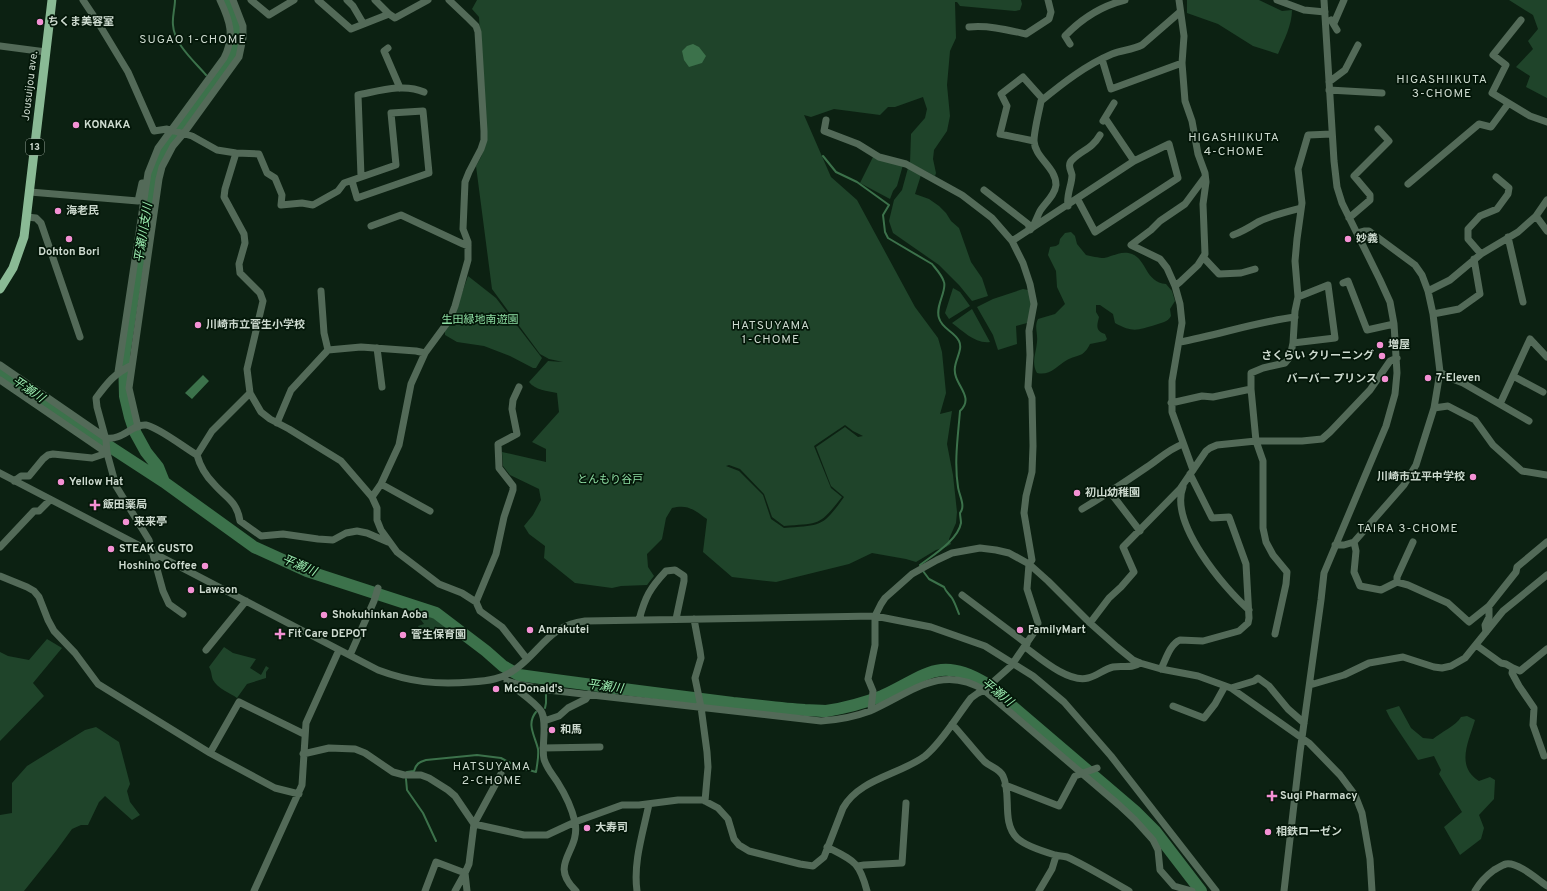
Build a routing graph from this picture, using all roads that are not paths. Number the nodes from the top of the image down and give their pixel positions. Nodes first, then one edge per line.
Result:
1 (52, 0) edge
2 (83, 0) edge
3 (220, 0) edge
4 (233, 0) edge
5 (251, 0) edge
6 (294, 0) edge
7 (318, 0) edge
8 (347, 0) edge
9 (375, 0) edge
10 (428, 0) edge
11 (449, 0) edge
12 (1048, 0) edge
13 (1125, 0) edge
14 (1179, 0) edge
15 (1277, 0) edge
16 (1324, 0) edge
17 (1344, 0) edge
18 (1180, 12) junction
19 (389, 14) junction
20 (1325, 15) junction
21 (1521, 20) dead end
22 (363, 23) junction
23 (969, 27) dead end
24 (1070, 44) dead end
25 (1358, 45) dead end
26 (0, 46) edge
27 (388, 48) dead end
28 (46, 52) junction
29 (1102, 59) junction
30 (1182, 63) junction
31 (1329, 82) junction
32 (400, 88) junction
33 (1330, 90) junction
34 (424, 92) dead end
35 (1382, 93) dead end
36 (1040, 96) dead end
37 (1114, 103) dead end
38 (1508, 104) junction
39 (826, 120) dead end
40 (1547, 122) edge
41 (1378, 129) dead end
42 (171, 130) junction
43 (184, 133) junction
44 (1332, 134) junction
45 (1100, 135) dead end
46 (1034, 141) junction
47 (236, 153) junction
48 (1134, 161) junction
49 (361, 176) junction
50 (1205, 177) junction
51 (1496, 177) dead end
52 (352, 181) junction
53 (146, 183) junction
54 (1408, 184) dead end
55 (984, 190) dead end
56 (30, 192) junction
57 (1078, 200) junction
58 (1547, 200) edge
59 (1068, 206) junction
60 (1302, 208) junction
61 (1536, 216) junction
62 (27, 217) junction
63 (1349, 218) junction
64 (372, 226) dead end
65 (1031, 230) junction
66 (1547, 231) edge
67 (1357, 233) junction
68 (1233, 235) dead end
69 (1508, 237) junction
70 (1012, 242) junction
71 (468, 246) junction
72 (1481, 254) junction
73 (1203, 257) junction
74 (1474, 260) junction
75 (1255, 269) dead end
76 (1343, 283) dead end
77 (1175, 286) junction
78 (0, 289) edge
79 (321, 291) dead end
80 (1428, 291) junction
81 (1298, 297) junction
82 (1523, 302) dead end
83 (1433, 314) junction
84 (1295, 317) junction
85 (1394, 324) junction
86 (80, 337) dead end
87 (1180, 342) junction
88 (1293, 343) junction
89 (377, 348) junction
90 (328, 350) junction
91 (425, 353) junction
92 (1547, 357) edge
93 (1397, 358) junction
94 (0, 365) edge
95 (132, 365) junction
96 (118, 372) junction
97 (1440, 372) junction
98 (1513, 376) junction
99 (0, 380) edge
100 (26, 382) junction
101 (382, 387) dead end
102 (519, 387) dead end
103 (1251, 389) junction
104 (18, 392) junction
105 (1543, 392) dead end
106 (250, 393) junction
107 (1172, 403) junction
108 (1500, 404) junction
109 (1434, 408) junction
110 (1529, 421) dead end
111 (277, 423) junction
112 (138, 426) junction
113 (106, 439) junction
114 (1256, 441) junction
115 (1183, 444) junction
116 (108, 452) junction
117 (197, 455) junction
118 (1192, 472) junction
119 (0, 473) edge
120 (1547, 475) edge
121 (14, 481) junction
122 (1185, 483) junction
123 (381, 484) junction
124 (1110, 492) junction
125 (372, 497) junction
126 (50, 500) junction
127 (1082, 509) dead end
128 (430, 511) dead end
129 (1140, 530) junction
130 (388, 542) junction
131 (1354, 542) junction
132 (1413, 542) dead end
133 (1547, 542) edge
134 (1335, 545) junction
135 (0, 547) edge
136 (152, 552) junction
137 (1029, 564) junction
138 (1547, 575) edge
139 (0, 576) edge
140 (1397, 582) junction
141 (378, 589) dead end
142 (962, 595) dead end
143 (246, 601) junction
144 (476, 602) junction
145 (1489, 606) junction
146 (1249, 610) junction
147 (183, 614) dead end
148 (876, 616) junction
149 (676, 619) junction
150 (694, 619) junction
151 (639, 620) junction
152 (1090, 623) junction
153 (1486, 632) junction
154 (1275, 634) dead end
155 (1476, 645) junction
156 (1026, 646) junction
157 (1547, 649) edge
158 (206, 650) dead end
159 (339, 650) junction
160 (350, 655) junction
161 (527, 659) junction
162 (1014, 663) junction
163 (1140, 663) junction
164 (1513, 668) junction
165 (1161, 669) junction
166 (505, 678) junction
167 (1310, 685) junction
168 (1228, 687) junction
169 (984, 690) junction
170 (589, 694) junction
171 (701, 705) junction
172 (1173, 706) dead end
173 (871, 710) junction
174 (544, 721) junction
175 (1304, 723) junction
176 (952, 724) junction
177 (304, 734) junction
178 (1302, 738) junction
179 (600, 747) dead end
180 (543, 748) junction
181 (210, 752) junction
182 (303, 754) junction
183 (1544, 756) dead end
184 (1096, 768) dead end
185 (1082, 773) junction
186 (502, 774) dead end
187 (1005, 785) junction
188 (298, 794) junction
189 (706, 801) junction
190 (906, 803) dead end
191 (649, 804) junction
192 (575, 822) junction
193 (474, 824) junction
194 (827, 847) junction
195 (1056, 856) junction
196 (858, 866) junction
197 (465, 873) junction
198 (1547, 886) edge
199 (254, 891) edge
200 (426, 891) edge
201 (455, 891) edge
202 (467, 891) edge
203 (576, 891) edge
204 (637, 891) edge
205 (867, 891) edge
206 (1039, 891) edge
207 (1129, 891) edge
208 (1192, 891) edge
209 (1216, 891) edge
210 (1284, 891) edge
211 (1372, 891) edge
212 (1475, 891) edge

1 - 28 main road, Jousuijou ave. / 13
2 - 42 street
3 - 42 street
4 - 43 street
5 - 6 street
7 - 22 street
8 - 22 street
9 - 19 street
10 - 19 street
11 - 71 street
12 - 23 street
13 - 24 street
14 - 18 street
15 - 20 street
16 - 20 street
17 - 20 street
18 - 29 street
18 - 30 street
19 - 22 street
20 - 31 street
21 - 38 street
25 - 31 street
26 - 28 street
27 - 32 street
28 - 56 main road, Jousuijou ave. / 13
29 - 30 street
29 - 46 street
30 - 50 street
31 - 33 street
32 - 34 street
32 - 49 street
33 - 35 street
33 - 44 street
36 - 46 street
37 - 48 street
38 - 40 street
38 - 54 street
39 - 70 street
41 - 63 street
42 - 43 street
42 - 53 street
43 - 47 street
43 - 95 street
44 - 60 street
44 - 63 street
45 - 59 street
46 - 65 street
47 - 52 street
47 - 106 street
48 - 57 street
48 - 57 street
49 - 52 street
49 - 52 street
50 - 73 street
50 - 77 street
51 - 72 street
53 - 56 street
53 - 96 street
55 - 65 street
56 - 62 main road, Jousuijou ave. / 13
57 - 59 street
58 - 61 street
59 - 65 street
60 - 68 street
60 - 81 street
61 - 66 street
61 - 69 street
62 - 78 main road, Jousuijou ave. / 13
62 - 86 street
63 - 67 street
64 - 71 street
65 - 70 street
67 - 80 street
67 - 85 street
69 - 72 street
69 - 82 street
70 - 137 street
71 - 91 street
72 - 74 street
73 - 75 street
73 - 77 street
74 - 80 street
74 - 83 street
76 - 85 street
77 - 87 street
79 - 90 street
80 - 83 street
81 - 84 street
81 - 88 street
83 - 97 street
84 - 87 street
84 - 88 street
85 - 93 street
87 - 107 street
88 - 103 street
89 - 90 street
89 - 91 street
89 - 101 street
90 - 111 street
91 - 123 street
92 - 98 street
93 - 114 street
93 - 134 street
94 - 100 street
95 - 96 street
95 - 112 street
96 - 113 street
97 - 108 street
97 - 109 street
98 - 105 street
98 - 108 street
99 - 104 street
100 - 104 street
100 - 113 street
102 - 144 street
103 - 107 street
103 - 114 street
104 - 116 street
106 - 111 street
106 - 117 street
107 - 115 street
108 - 110 street
109 - 120 street
109 - 131 street
111 - 125 street
112 - 113 street
112 - 117 street
113 - 116 street
114 - 118 street
114 - 154 street
115 - 118 street
115 - 124 street
116 - 121 street
116 - 136 street
117 - 130 street
118 - 122 street
118 - 146 street
119 - 121 street
121 - 126 street
122 - 129 street
122 - 146 street
123 - 125 street
123 - 128 street
124 - 127 street
124 - 129 street
125 - 130 street
126 - 135 street
126 - 136 street
129 - 152 street
130 - 144 street
131 - 134 street
131 - 140 street
132 - 140 street
133 - 145 street
134 - 167 street
136 - 143 street
136 - 147 street
137 - 148 street
137 - 152 street
137 - 156 street
138 - 153 street
139 - 181 street
140 - 145 street
141 - 160 street
142 - 156 street
143 - 158 street
143 - 159 street
144 - 161 street
145 - 153 street
146 - 165 street
148 - 150 street
148 - 162 street
148 - 173 street
149 - 150 street
149 - 151 street
149 - 151 street
150 - 171 street
151 - 161 street
152 - 163 street
153 - 155 street
155 - 164 street
155 - 167 street
156 - 162 street
156 - 163 street
157 - 164 street
159 - 160 street
159 - 177 street
160 - 166 street
161 - 166 street
162 - 169 street
162 - 209 street
163 - 165 street
164 - 183 street
165 - 168 street
166 - 170 street
166 - 174 street
167 - 175 street
168 - 172 street
168 - 175 street
168 - 178 street
169 - 173 street
169 - 176 street
169 - 185 street
170 - 171 street
170 - 174 street
171 - 173 street
171 - 189 street
174 - 180 street
175 - 178 street
176 - 187 street
176 - 194 street
177 - 181 street
177 - 182 street
178 - 210 street
178 - 211 street
179 - 180 street
180 - 192 street
181 - 188 street
182 - 188 street
182 - 193 street
184 - 185 street
185 - 187 street
185 - 208 street
186 - 193 street
187 - 195 street
188 - 199 street
189 - 191 street
189 - 194 street
190 - 196 street
191 - 192 street
191 - 204 street
192 - 193 street
192 - 203 street
193 - 197 street
194 - 196 street
195 - 206 street
195 - 207 street
196 - 205 street
197 - 200 street
197 - 201 street
197 - 202 street
198 - 212 street

